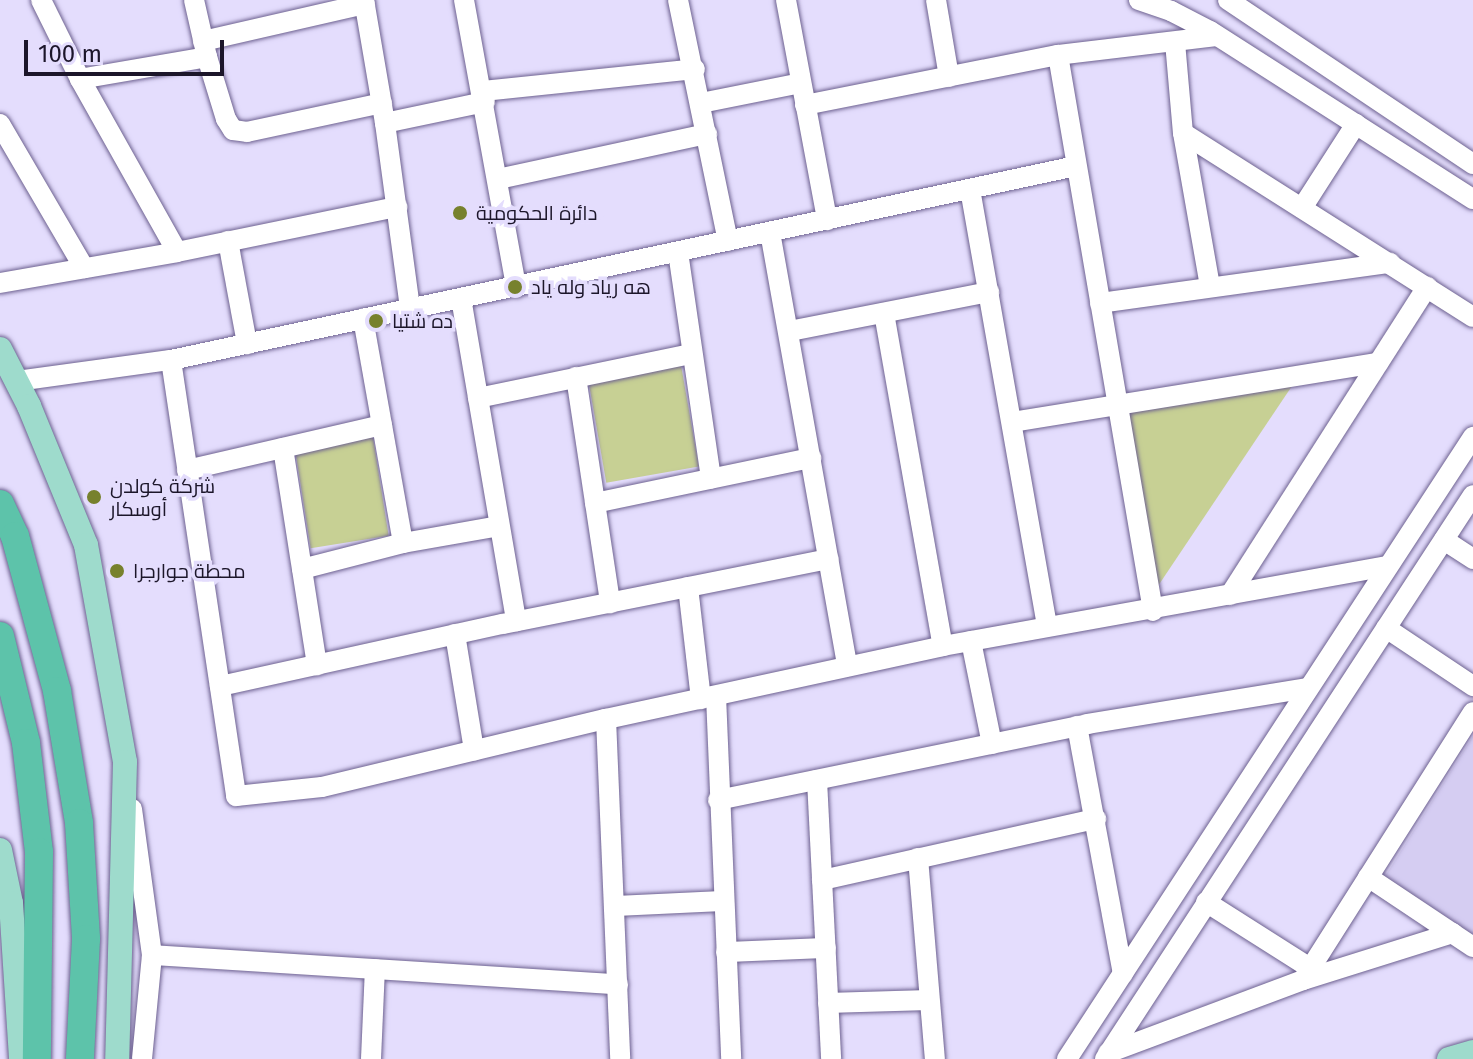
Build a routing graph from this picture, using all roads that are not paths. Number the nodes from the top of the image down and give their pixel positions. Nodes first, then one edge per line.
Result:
1 (41, 0) edge
2 (194, 0) edge
3 (464, 0) edge
4 (678, 0) edge
5 (786, 0) edge
6 (936, 0) edge
7 (1139, 0) edge
8 (1228, 0) edge
9 (364, 2) edge
10 (1217, 36) junction
11 (1175, 42) junction
12 (205, 49) junction
13 (1058, 55) junction
14 (695, 69) junction
15 (949, 77) junction
16 (80, 79) junction
17 (801, 83) junction
18 (484, 97) junction
19 (701, 103) junction
20 (805, 105) junction
21 (384, 113) junction
22 (0, 124) edge
23 (1356, 124) junction
24 (1183, 133) junction
25 (707, 134) junction
26 (1473, 164) edge
27 (1076, 166) junction
28 (498, 179) junction
29 (970, 189) junction
30 (1473, 199) edge
31 (397, 207) junction
32 (1302, 208) junction
33 (827, 220) junction
34 (770, 232) junction
35 (228, 241) junction
36 (728, 241) junction
37 (177, 252) junction
38 (678, 252) junction
39 (1390, 263) junction
40 (84, 268) junction
41 (0, 283) edge
42 (1210, 286) junction
43 (516, 287) junction
44 (1427, 287) junction
45 (989, 292) junction
46 (461, 298) junction
47 (1100, 303) junction
48 (410, 309) junction
49 (884, 313) junction
50 (1473, 317) edge
51 (363, 319) junction
52 (790, 331) junction
53 (247, 344) junction
54 (0, 349) edge
55 (690, 354) junction
56 (171, 360) junction
57 (1378, 363) junction
58 (576, 377) junction
59 (17, 381) junction
60 (478, 398) junction
61 (1119, 406) junction
62 (1012, 422) junction
63 (382, 425) junction
64 (1473, 437) edge
65 (283, 448) junction
66 (811, 458) junction
67 (187, 470) junction
68 (711, 479) junction
69 (1473, 495) edge
70 (595, 503) junction
71 (0, 504) edge
72 (499, 526) junction
73 (1444, 540) junction
74 (403, 543) junction
75 (829, 559) junction
76 (1473, 559) edge
77 (1388, 566) junction
78 (302, 569) junction
79 (688, 587) junction
80 (1230, 595) junction
81 (610, 603) junction
82 (1153, 611) junction
83 (516, 621) junction
84 (1047, 626) junction
85 (1386, 628) junction
86 (455, 634) junction
87 (0, 636) edge
88 (971, 641) junction
89 (943, 646) junction
90 (317, 665) junction
91 (847, 666) junction
92 (220, 686) junction
93 (1473, 686) edge
94 (1306, 688) junction
95 (708, 697) junction
96 (1473, 712) edge
97 (606, 719) junction
98 (1077, 726) junction
99 (992, 744) junction
100 (474, 750) junction
101 (125, 762) junction
102 (817, 780) junction
103 (718, 800) junction
104 (1096, 819) junction
105 (0, 850) edge
106 (918, 858) junction
107 (1368, 877) junction
108 (822, 880) junction
109 (723, 901) junction
110 (1206, 902) junction
111 (615, 906) junction
112 (6, 928) edge
113 (1453, 933) junction
114 (1473, 947) edge
115 (826, 948) junction
116 (726, 952) junction
117 (152, 955) junction
118 (375, 969) junction
119 (1123, 974) junction
120 (1306, 974) junction
121 (618, 984) junction
122 (928, 1000) junction
123 (828, 1003) junction
124 (117, 1048) edge
125 (143, 1049) edge
126 (1473, 1052) edge
127 (1106, 1056) edge
128 (26, 1057) edge
129 (80, 1059) edge
130 (371, 1059) edge
131 (620, 1059) edge
132 (731, 1059) edge
133 (831, 1059) edge
134 (935, 1059) edge
135 (1067, 1059) edge
136 (1449, 1059) edge

1 - 16 street
2 - 12 street
3 - 18 street
4 - 14 street
5 - 17 street
6 - 15 street
7 - 10 street
8 - 26 street
9 - 12 street
9 - 21 street
10 - 11 street
10 - 23 street
11 - 13 street
11 - 24 street
12 - 16 street
12 - 21 street
13 - 15 street
13 - 27 street
14 - 18 street
14 - 19 street
15 - 20 street
16 - 37 street
17 - 19 street
17 - 20 street
18 - 21 street
18 - 28 street
19 - 25 street
20 - 33 street
21 - 31 street
22 - 40 street
23 - 30 street
23 - 32 street
24 - 32 street
24 - 42 street
25 - 28 street
25 - 36 street
27 - 29 street
27 - 47 street
28 - 43 street
29 - 33 street
29 - 45 street
31 - 35 street
31 - 48 street
32 - 39 street
33 - 34 street
34 - 36 street
34 - 52 street
35 - 37 street
35 - 53 street
36 - 38 street
37 - 40 street
38 - 43 street
38 - 55 street
39 - 42 street
39 - 44 street
40 - 41 street
42 - 47 street
43 - 46 street
44 - 50 street
44 - 57 street
45 - 49 street
45 - 62 street
46 - 48 street
46 - 60 street
47 - 61 street
48 - 51 street
49 - 52 street
49 - 89 street
51 - 53 street
51 - 63 street
52 - 66 street
53 - 56 street
54 - 59 main road
55 - 58 street
55 - 68 street
56 - 59 street
56 - 67 street
57 - 61 street
57 - 80 street
58 - 60 street
58 - 70 street
59 - 101 main road
60 - 72 street
61 - 62 street
61 - 82 street
62 - 84 street
63 - 65 street
63 - 74 street
64 - 77 street
65 - 67 street
65 - 78 street
66 - 68 street
66 - 75 street
67 - 92 street
68 - 70 street
69 - 73 street
70 - 81 street
71 - 129 highway
72 - 74 street
72 - 83 street
73 - 76 street
73 - 85 street
74 - 78 street
75 - 79 street
75 - 91 street
77 - 80 street
77 - 94 street
78 - 90 street
79 - 81 street
79 - 95 street
80 - 82 street
81 - 83 street
82 - 84 street
83 - 86 street
84 - 88 street
85 - 93 street
85 - 110 street
86 - 90 street
86 - 100 street
87 - 128 highway
88 - 89 street
88 - 99 street
89 - 91 street
90 - 92 street
91 - 95 street
92 - 100 street
94 - 98 street
94 - 119 street
95 - 97 street
95 - 103 street
96 - 107 street
97 - 100 street
97 - 111 street
98 - 99 street
98 - 104 street
99 - 102 street
101 - 117 street
101 - 124 main road
102 - 103 street
102 - 108 street
103 - 109 street
104 - 106 street
104 - 119 street
105 - 112 main road
106 - 108 street
106 - 122 street
107 - 113 street
107 - 120 street
108 - 115 street
109 - 111 street
109 - 116 street
110 - 120 street
110 - 127 street
111 - 121 street
112 - 128 main road
113 - 114 street
113 - 120 street
115 - 116 street
115 - 123 street
116 - 132 street
117 - 118 street
117 - 125 street
118 - 121 street
118 - 130 street
119 - 135 street
120 - 127 street
121 - 131 street
122 - 123 street
122 - 134 street
123 - 133 street
124 - 125 street
126 - 136 main road

